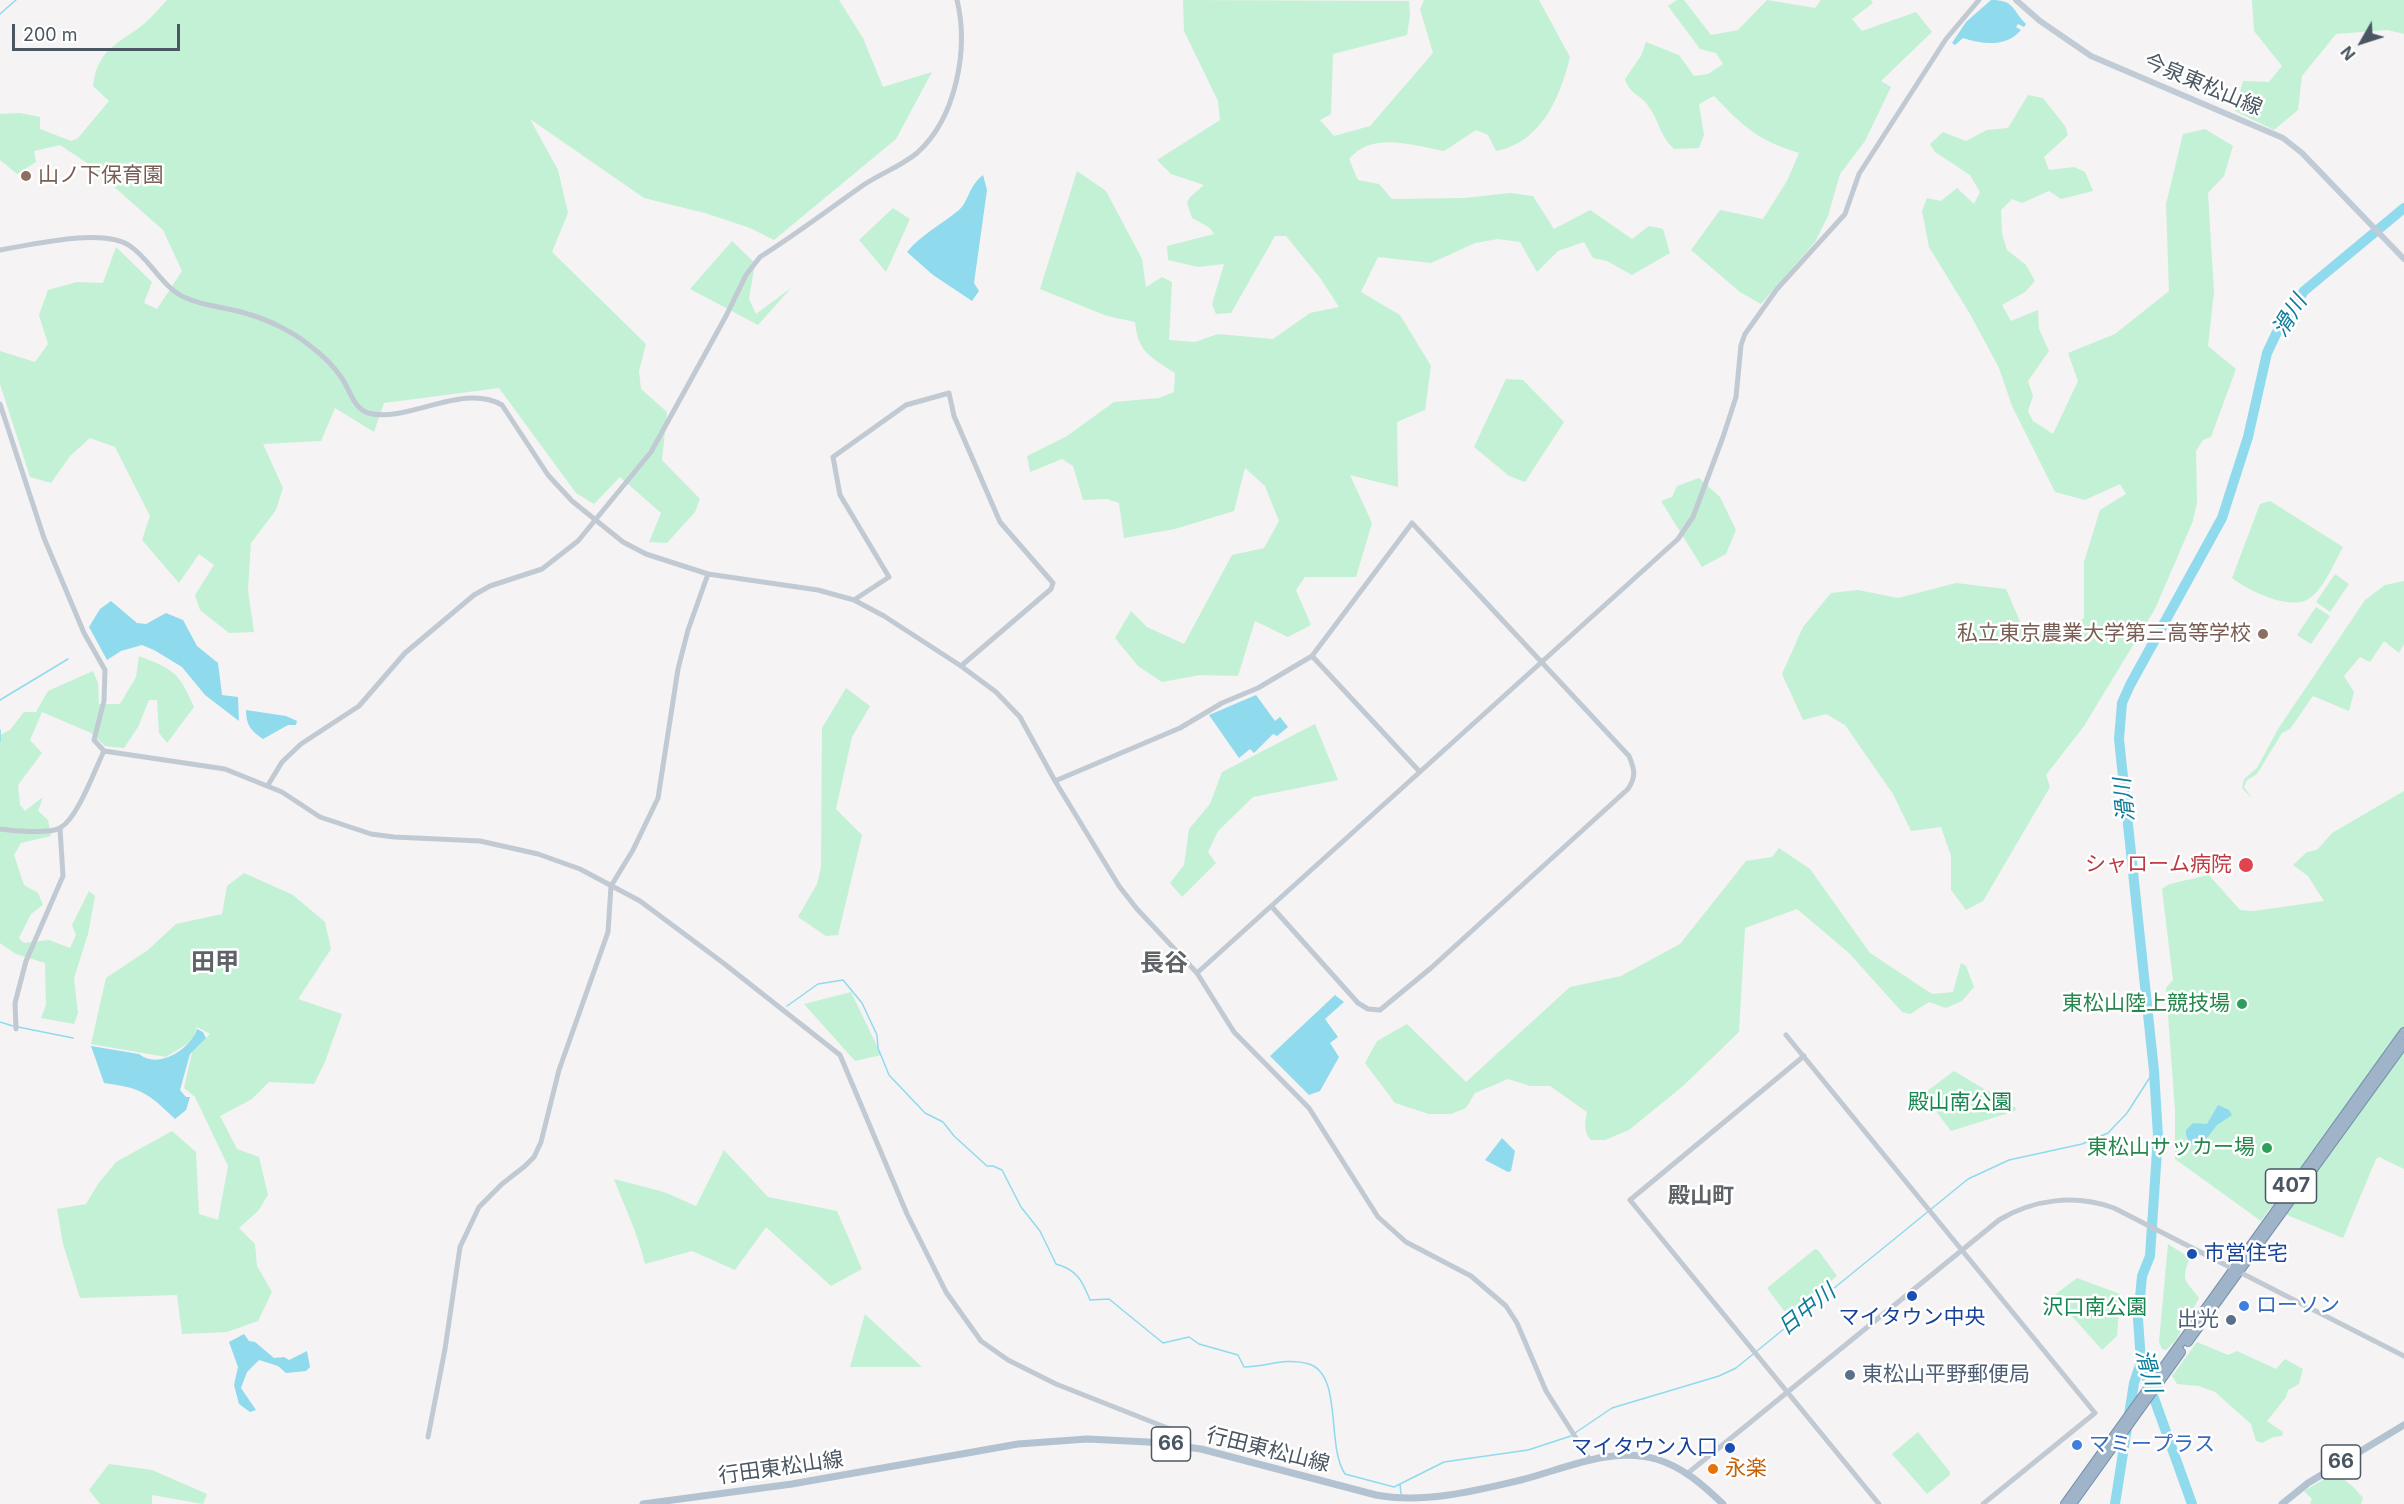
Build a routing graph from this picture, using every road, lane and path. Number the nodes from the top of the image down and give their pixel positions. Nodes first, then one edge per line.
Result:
1 (957, 0) edge
2 (1979, 0) edge
3 (2016, 0) edge
4 (0, 250) edge
5 (2404, 259) edge
6 (0, 404) edge
7 (595, 522) junction
8 (708, 574) junction
9 (854, 600) junction
10 (1312, 656) junction
11 (1543, 660) junction
12 (961, 666) junction
13 (104, 751) junction
14 (1420, 772) junction
15 (1055, 782) junction
16 (268, 785) junction
17 (0, 829) edge
18 (60, 829) junction
19 (611, 886) junction
20 (1272, 907) junction
21 (1197, 973) junction
22 (16, 1029) dead end
23 (2404, 1032) edge
24 (1786, 1035) dead end
25 (2404, 1044) edge
26 (1804, 1056) junction
27 (1962, 1250) junction
28 (2235, 1270) junction
29 (2404, 1356) edge
30 (1787, 1394) junction
31 (2404, 1425) edge
32 (428, 1437) dead end
33 (2114, 1439) junction
34 (1181, 1446) junction
35 (1590, 1460) junction
36 (1688, 1473) junction
37 (643, 1504) edge
38 (1723, 1504) edge
39 (1879, 1504) edge
40 (1983, 1504) edge
41 (2065, 1504) edge
42 (2072, 1504) edge
43 (2282, 1504) edge

1 - 7 street
2 - 11 street
3 - 5 main road, 今泉東松山線
4 - 7 street
6 - 13 street
7 - 8 street
7 - 16 street
8 - 9 street
8 - 19 street
9 - 12 street
9 - 12 street
10 - 11 street
10 - 14 street
10 - 15 street
11 - 14 street
11 - 20 street
12 - 15 street
13 - 16 street
13 - 18 street
14 - 20 street
15 - 21 street
16 - 19 street
17 - 18 street
18 - 22 street
19 - 32 street
19 - 34 street
20 - 21 street
21 - 35 street
23 - 28 highway, 407
24 - 26 street
25 - 28 highway, 407
26 - 27 street
26 - 30 street
27 - 28 street
27 - 30 street
27 - 40 street
28 - 29 street
28 - 33 highway, 407
30 - 36 street
30 - 39 street
31 - 43 main road, 66
33 - 41 highway, 407
33 - 42 highway, 407
34 - 35 main road, 行田東松山線 / 66
34 - 37 main road, 行田東松山線 / 66
35 - 36 main road, 行田東松山線 / 66
36 - 38 main road, 行田東松山線 / 66

